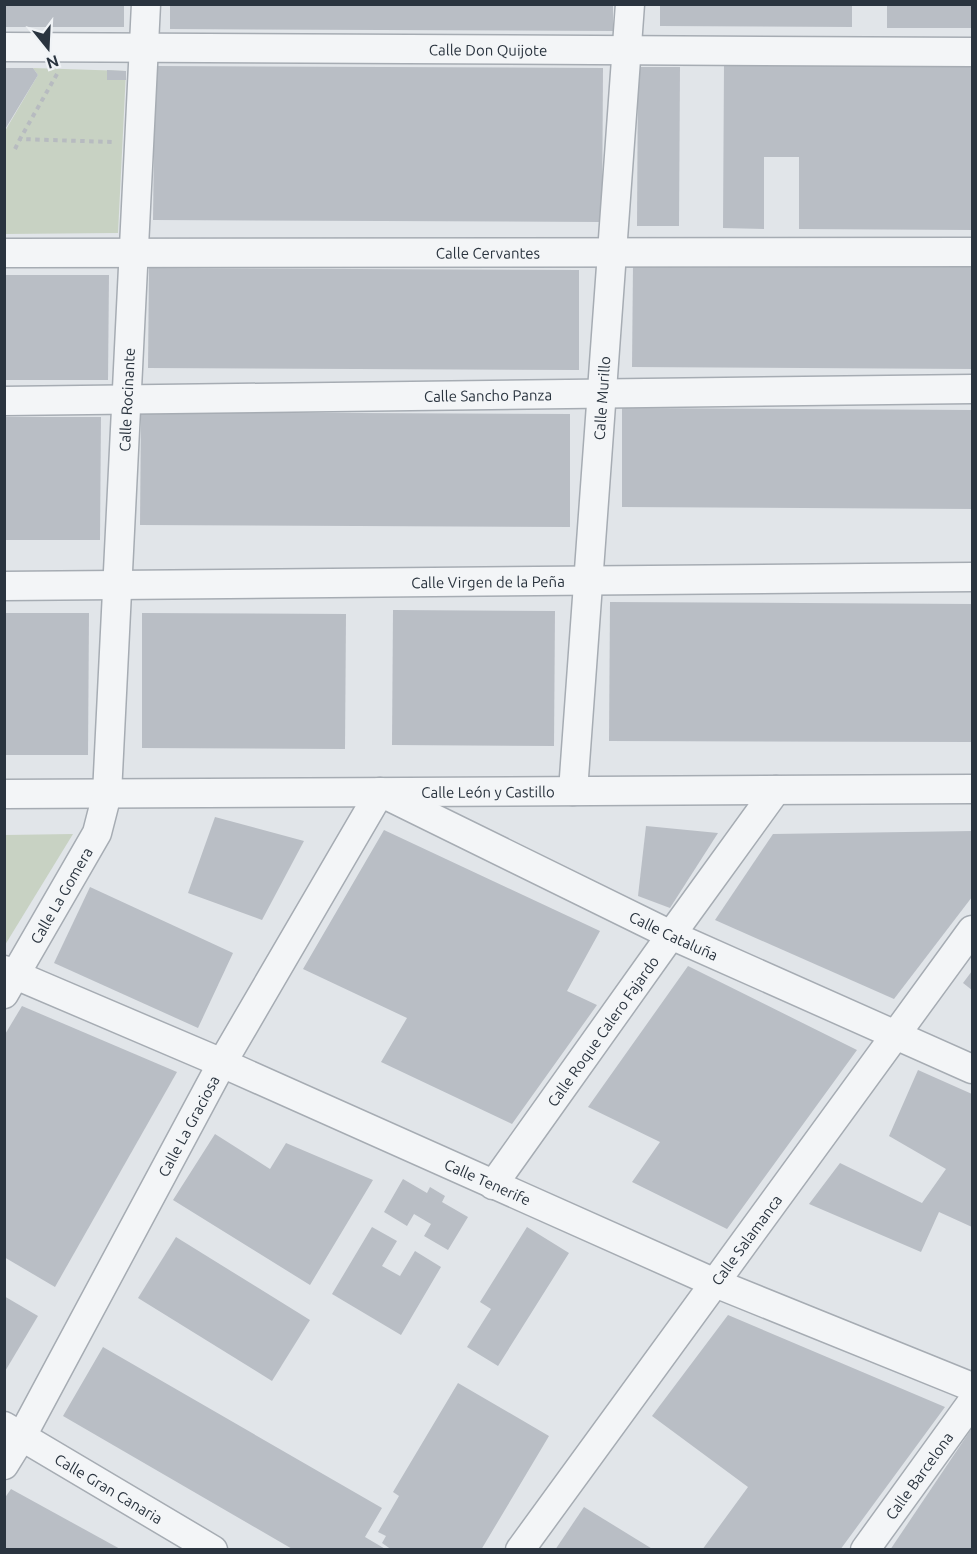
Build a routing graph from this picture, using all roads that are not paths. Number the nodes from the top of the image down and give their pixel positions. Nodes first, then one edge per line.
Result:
1 (146, 4) edge
2 (630, 4) edge
3 (4, 47) edge
4 (144, 48) junction
5 (627, 50) junction
6 (972, 52) edge
7 (612, 252) junction
8 (972, 252) edge
9 (4, 253) edge
10 (133, 253) junction
11 (972, 389) edge
12 (602, 394) junction
13 (126, 399) junction
14 (4, 401) edge
15 (972, 577) edge
16 (588, 580) junction
17 (117, 585) junction
18 (4, 586) edge
19 (972, 789) edge
20 (776, 790) junction
21 (573, 791) junction
22 (380, 792) junction
23 (4, 794) edge
24 (107, 794) junction
25 (972, 930) edge
26 (671, 935) junction
27 (8, 980) edge
28 (896, 1035) junction
29 (222, 1063) junction
30 (972, 1069) edge
31 (493, 1185) junction
32 (715, 1283) junction
33 (972, 1387) edge
34 (972, 1402) edge
35 (13, 1431) edge
36 (4, 1466) edge
37 (213, 1550) edge
38 (520, 1550) edge
39 (865, 1550) edge

1 - 4 street, Calle Rocinante
2 - 5 street, Calle Murillo
3 - 4 street, Calle Don Quijote
4 - 5 street, Calle Don Quijote
4 - 10 street, Calle Rocinante
5 - 6 street, Calle Don Quijote
5 - 7 street, Calle Murillo
7 - 8 street, Calle Cervantes
7 - 10 street, Calle Cervantes
7 - 12 street, Calle Murillo
9 - 10 street, Calle Cervantes
10 - 13 street, Calle Rocinante
11 - 12 street, Calle Sancho Panza
12 - 13 street, Calle Sancho Panza
12 - 16 street, Calle Murillo
13 - 14 street, Calle Sancho Panza
13 - 17 street, Calle Rocinante
15 - 16 street, Calle Virgen de la Peña
16 - 17 street, Calle Virgen de la Peña
16 - 21 street, Calle Murillo
17 - 18 street, Calle Virgen de la Peña
17 - 24 street, Calle Rocinante
19 - 20 street, Calle León y Castillo
20 - 21 street, Calle León y Castillo
20 - 26 street, Calle Roque Calero Fajardo
21 - 22 street, Calle León y Castillo
22 - 24 street, Calle León y Castillo
22 - 26 street, Calle Cataluña
22 - 29 street, Calle La Graciosa
23 - 24 street, Calle León y Castillo
24 - 27 street, Calle La Gomera
25 - 28 street, Calle Salamanca
26 - 28 street, Calle Cataluña
26 - 31 street, Calle Roque Calero Fajardo
27 - 29 street, Calle Tenerife
28 - 30 street, Calle Cataluña
28 - 32 street, Calle Salamanca
29 - 31 street, Calle Tenerife
29 - 35 street, Calle La Graciosa
31 - 32 street, Calle Tenerife
32 - 33 street, Calle Tenerife
32 - 38 street, Calle Salamanca
34 - 39 street, Calle Barcelona
35 - 36 street, Calle La Graciosa
35 - 37 street, Calle Gran Canaria

